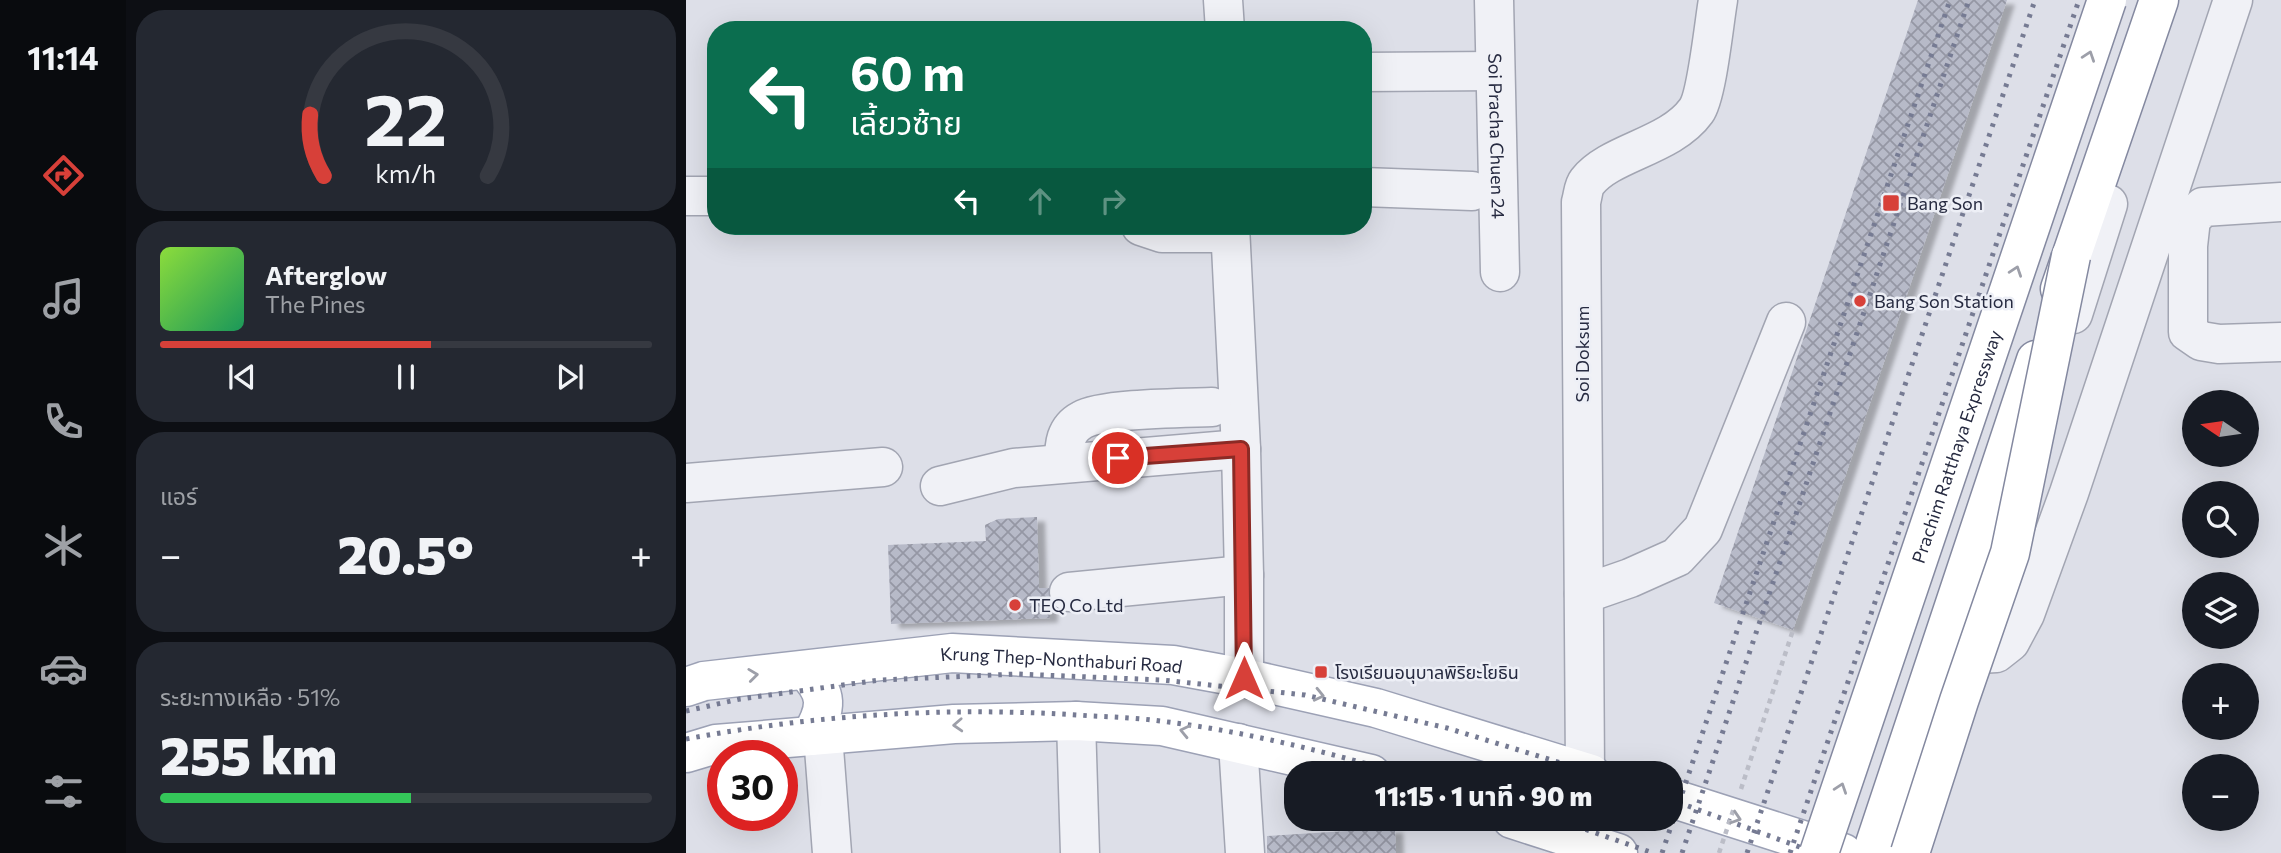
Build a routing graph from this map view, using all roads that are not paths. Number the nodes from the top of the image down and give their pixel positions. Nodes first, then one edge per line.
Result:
1 (1223, 0) edge
2 (1494, 0) edge
3 (1718, 0) edge
4 (2107, 0) edge
5 (2159, 0) edge
6 (2177, 0) edge
7 (2233, 0) edge
8 (1224, 21) edge
9 (1495, 71) junction
10 (1372, 72) edge
11 (1372, 187) edge
12 (1472, 191) dead end
13 (686, 196) edge
14 (707, 196) edge
15 (2281, 202) edge
16 (1230, 235) edge
17 (2071, 256) junction
18 (1500, 272) dead end
19 (1786, 323) dead end
20 (2281, 342) edge
21 (1212, 407) dead end
22 (1241, 449) junction
23 (1064, 462) junction
24 (883, 467) dead end
25 (686, 483) edge
26 (940, 486) dead end
27 (1244, 575) junction
28 (1069, 592) dead end
29 (1584, 594) junction
30 (1962, 654) junction
31 (805, 670) junction
32 (1244, 678) junction
33 (686, 687) edge
34 (1076, 721) junction
35 (817, 736) junction
36 (1238, 743) junction
37 (686, 753) edge
38 (1315, 761) edge
39 (1549, 761) edge
40 (1588, 761) edge
41 (1683, 802) edge
42 (1549, 831) edge
43 (832, 853) edge
44 (1080, 853) edge
45 (1245, 853) edge
46 (1618, 853) edge
47 (1819, 853) edge
48 (1843, 853) edge
49 (1872, 853) edge
50 (1885, 853) edge
51 (1910, 853) edge

1 - 8 street
2 - 9 street, Soi Pracha Chuen 24
3 - 29 street, Soi Doksum
47 -> 4 main road, Prachim Ratthaya Expressway, bridge
5 - 17 main road
6 - 30 street
7 - 30 street
9 - 10 street
9 - 18 street, Soi Pracha Chuen 24
11 - 12 street
13 - 14 street
15 - 20 street
16 - 22 street
17 - 49 main road, bridge
17 - 51 main road, bridge
19 - 29 street
21 - 23 street
22 - 23 street
22 - 27 street
23 - 26 street
24 - 25 street
27 - 28 street
27 - 32 street
29 - 40 street, Soi Doksum
30 - 50 street
31 - 32 main road, Krung Thep-Nonthaburi Road
33 -> 31 main road, Krung Thep-Nonthaburi Road
31 - 35 main road
32 -> 39 main road, Krung Thep-Nonthaburi Road
34 -> 35 main road
36 -> 34 main road
34 - 44 street
35 - 37 main road
35 - 43 street
36 - 38 main road
36 - 45 street
41 -> 48 main road
42 - 46 main road

